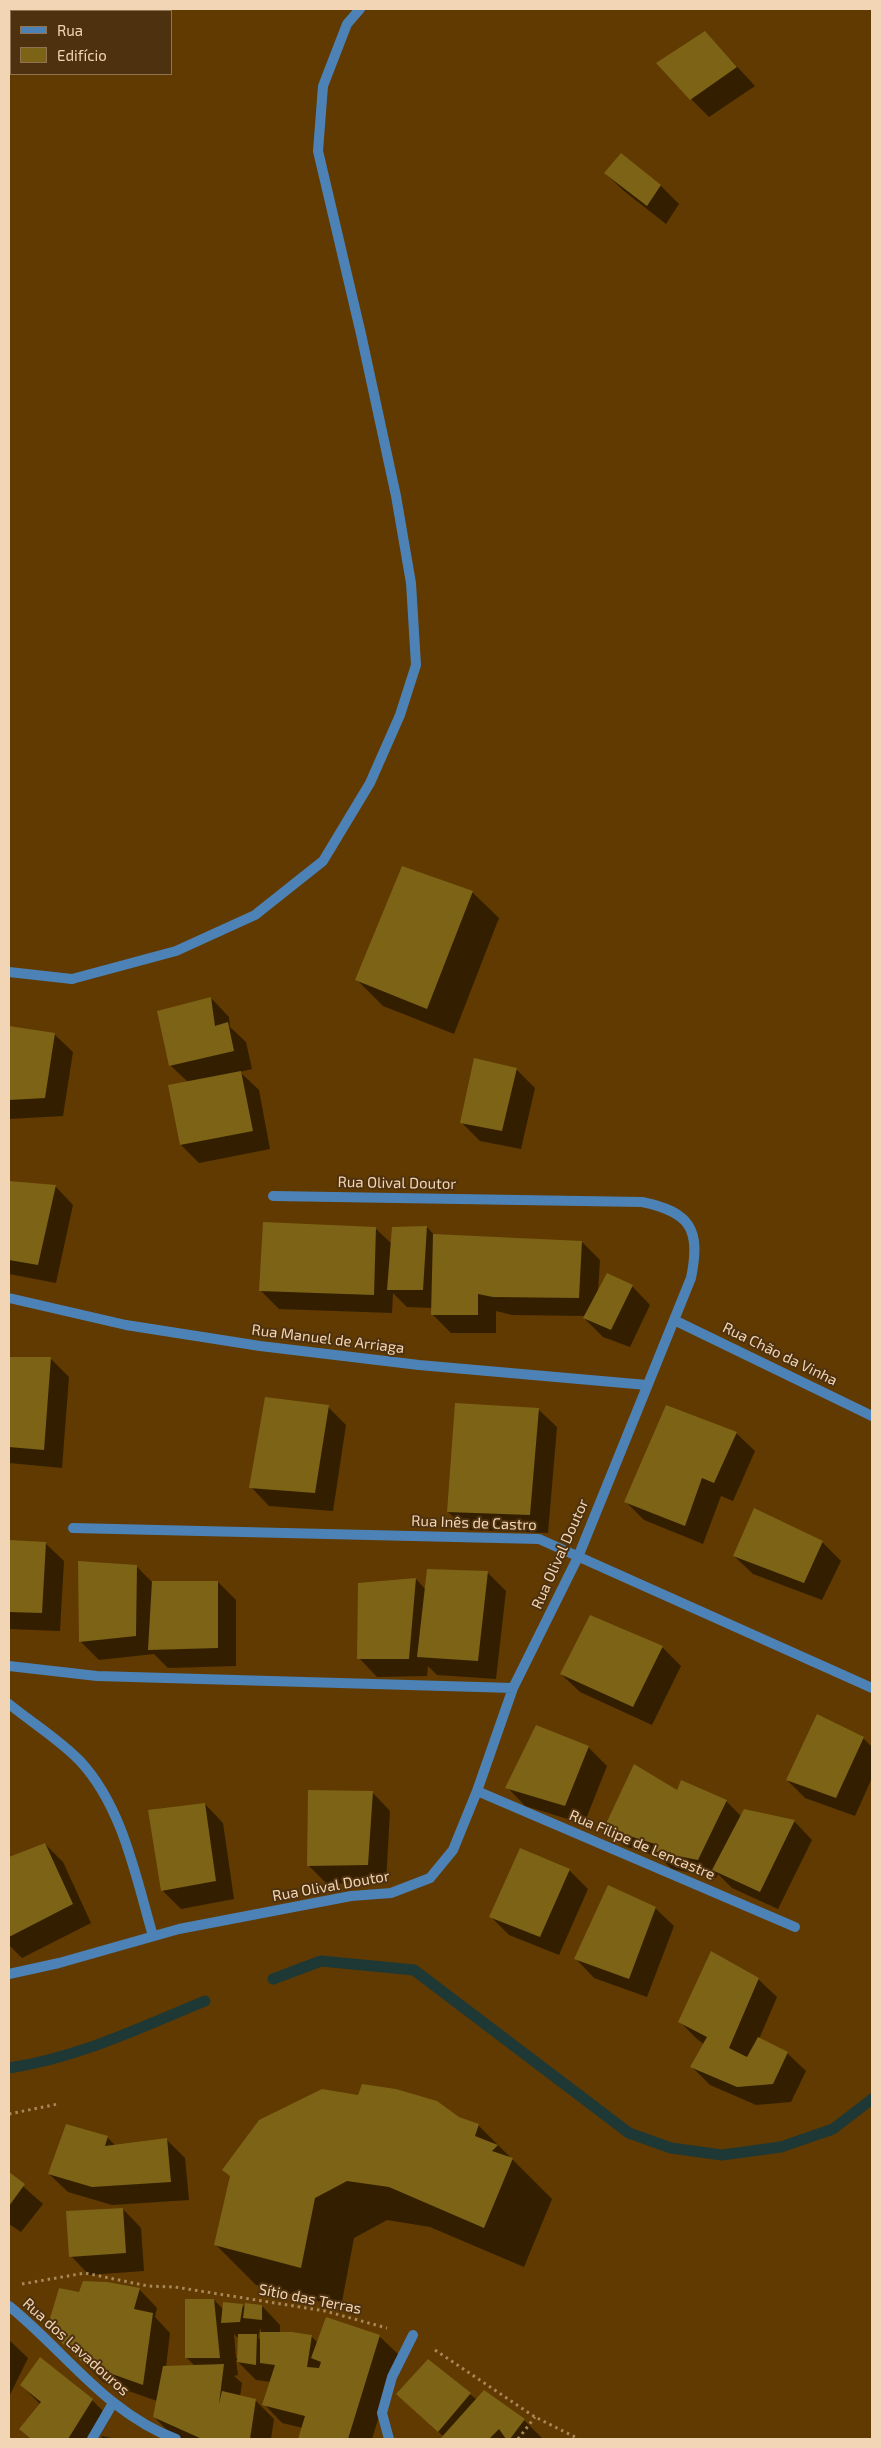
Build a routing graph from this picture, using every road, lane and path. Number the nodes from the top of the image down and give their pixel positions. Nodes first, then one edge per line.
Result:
1 (360, 9) edge
2 (9, 972) edge
3 (273, 1196) dead end
4 (9, 1298) edge
5 (674, 1320) junction
6 (647, 1385) junction
7 (872, 1416) edge
8 (72, 1528) dead end
9 (578, 1557) junction
10 (9, 1666) edge
11 (513, 1688) junction
12 (872, 1688) edge
13 (9, 1704) edge
14 (477, 1791) junction
15 (795, 1927) dead end
16 (152, 1936) junction
17 (9, 1974) edge
18 (58, 2104) dead end
19 (9, 2114) edge
20 (18, 2284) dead end
21 (9, 2306) edge
22 (413, 2335) junction
23 (113, 2403) junction
24 (535, 2417) junction
25 (92, 2439) edge
26 (176, 2439) edge
27 (389, 2439) edge
28 (518, 2439) edge
29 (578, 2439) edge

1 - 2 street
3 - 5 street, Rua Olival Doutor
4 - 6 street, Rua Manuel de Arriaga
5 - 6 street, Rua Olival Doutor
5 - 7 street, Rua Chão da Vinha
6 - 9 street, Rua Olival Doutor
8 - 9 street, Rua Inês de Castro
9 - 11 street, Rua Olival Doutor
9 - 12 street, Rua Inês de Castro
10 - 11 street
11 - 14 street, Rua Olival Doutor
13 - 16 street
14 - 15 street, Rua Filipe de Lencastre
14 - 16 street, Rua Olival Doutor
16 - 17 street, Rua Olival Doutor
18 - 19 path
20 - 22 path, Sítio das Terras
21 - 23 street, Rua dos Lavadouros
22 - 24 path, Sítio das Terras
22 - 27 street
23 - 25 street
23 - 26 street, Rua dos Lavadouros
24 - 28 path
24 - 29 path, Sítio das Terras

